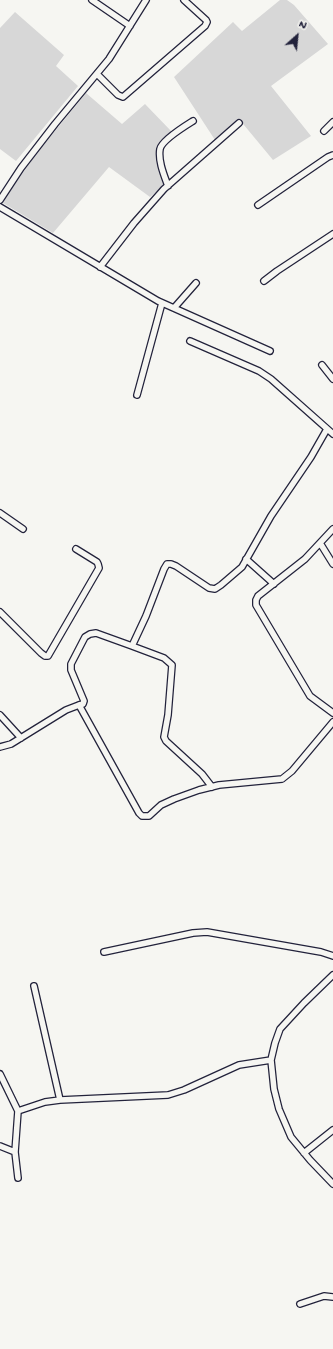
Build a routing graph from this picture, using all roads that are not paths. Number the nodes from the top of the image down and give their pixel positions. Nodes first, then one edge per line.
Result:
1 (92, 0) edge
2 (146, 0) edge
3 (184, 0) edge
4 (130, 26) junction
5 (97, 74) junction
6 (193, 121) dead end
7 (333, 122) edge
8 (239, 123) dead end
9 (324, 131) dead end
10 (333, 155) edge
11 (168, 186) junction
12 (0, 200) edge
13 (258, 205) dead end
14 (0, 206) edge
15 (333, 234) edge
16 (100, 267) junction
17 (264, 281) dead end
18 (196, 282) dead end
19 (162, 303) junction
20 (174, 308) junction
21 (190, 341) dead end
22 (270, 351) dead end
23 (322, 365) dead end
24 (333, 379) edge
25 (137, 395) dead end
26 (327, 429) junction
27 (333, 434) edge
28 (0, 513) edge
29 (23, 528) dead end
30 (333, 529) edge
31 (320, 544) junction
32 (76, 549) dead end
33 (246, 559) junction
34 (333, 564) edge
35 (274, 584) junction
36 (0, 612) edge
37 (132, 646) junction
38 (79, 705) junction
39 (333, 713) edge
40 (0, 715) edge
41 (333, 722) edge
42 (21, 738) junction
43 (0, 747) edge
44 (212, 787) junction
45 (104, 952) dead end
46 (333, 956) edge
47 (333, 976) edge
48 (34, 986) dead end
49 (271, 1060) junction
50 (0, 1074) edge
51 (60, 1100) junction
52 (18, 1111) junction
53 (333, 1130) edge
54 (0, 1146) edge
55 (15, 1152) junction
56 (304, 1153) junction
57 (18, 1178) dead end
58 (333, 1184) edge
59 (333, 1297) edge
60 (300, 1304) dead end

1 - 4 street
2 - 4 street
3 - 5 street
4 - 5 street
5 - 12 street
6 - 11 street
7 - 9 street
8 - 11 street
10 - 13 street
11 - 16 street
14 - 16 street
15 - 17 street
16 - 19 street
18 - 20 street
19 - 20 street
19 - 25 street
20 - 22 street
21 - 26 street
23 - 24 street
26 - 27 street
26 - 33 street
28 - 29 street
30 - 31 street
31 - 34 street
31 - 35 street
32 - 36 street
33 - 35 street
33 - 37 street
35 - 39 street
37 - 38 street
37 - 44 street
38 - 42 street
38 - 44 street
40 - 42 street
41 - 44 street
42 - 43 street
45 - 46 street
47 - 49 street
48 - 51 street
49 - 51 street
49 - 56 street
50 - 52 street
51 - 52 street
52 - 55 street
53 - 56 street
54 - 55 street
55 - 57 street
56 - 58 street
59 - 60 street

